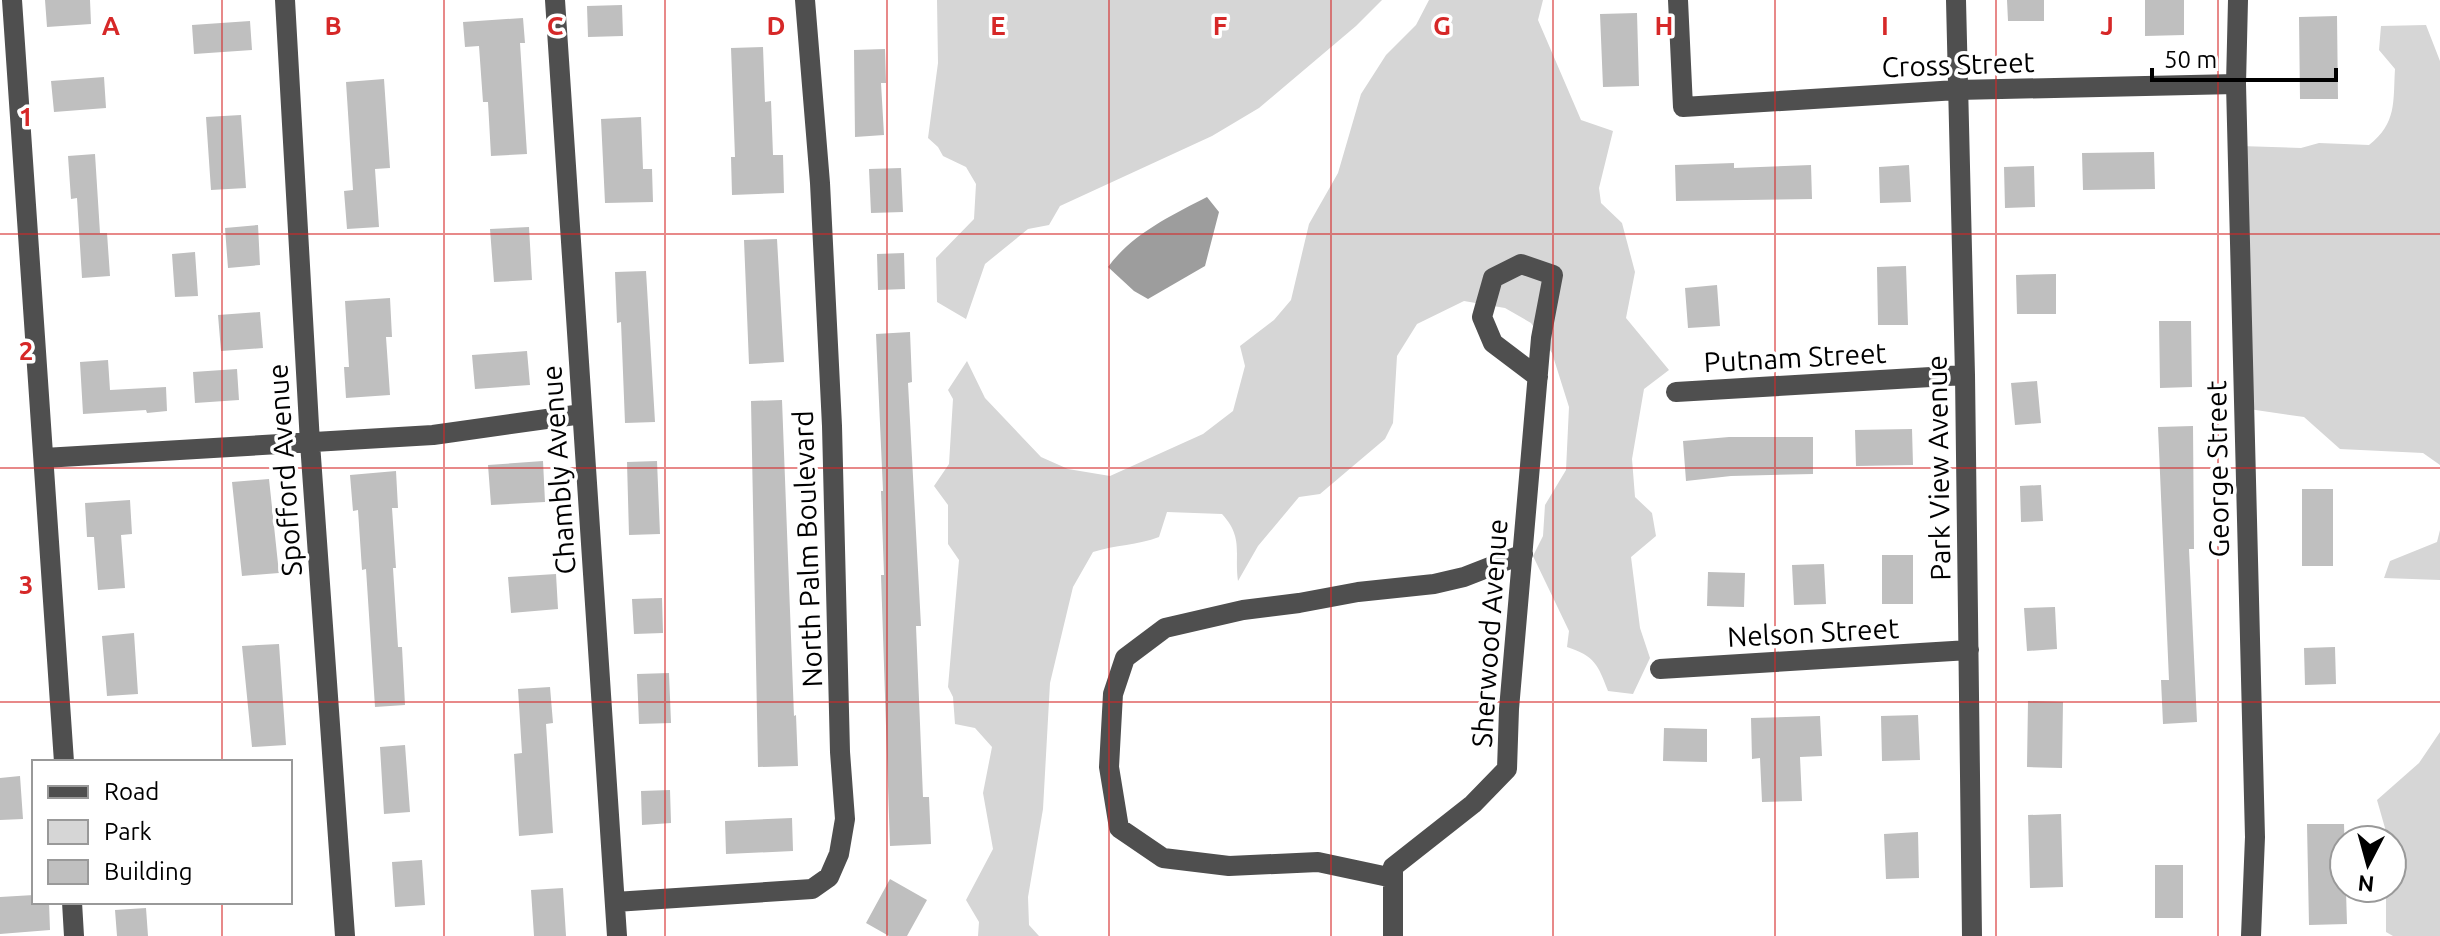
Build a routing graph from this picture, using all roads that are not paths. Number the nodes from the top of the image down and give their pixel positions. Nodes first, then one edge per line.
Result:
1 (12, 0) edge
2 (285, 0) edge
3 (555, 0) edge
4 (805, 0) edge
5 (1678, 0) edge
6 (1956, 0) edge
7 (2238, 0) edge
8 (2236, 84) junction
9 (1957, 90) junction
10 (1965, 375) junction
11 (1538, 377) junction
12 (1676, 392) dead end
13 (582, 414) junction
14 (310, 443) junction
15 (44, 458) junction
16 (1523, 554) junction
17 (1969, 650) junction
18 (1660, 669) dead end
19 (64, 760) edge
20 (1393, 878) junction
21 (615, 902) junction
22 (72, 904) edge
23 (74, 936) edge
24 (345, 936) edge
25 (617, 936) edge
26 (1393, 936) edge
27 (1972, 936) edge
28 (2251, 936) edge

1 - 15 street
2 - 14 street, Spofford Avenue
3 - 13 street, Chambly Avenue
4 - 21 street, North Palm Boulevard
5 - 9 street, Cross Street
6 - 9 street, Park View Avenue
7 - 8 street, George Street
8 - 9 street, Cross Street
8 - 28 street, George Street
9 - 10 street, Park View Avenue
10 - 12 street, Putnam Street
10 - 17 street, Park View Avenue
11 - 11 street, Sherwood Avenue
11 - 16 street, Sherwood Avenue
13 - 14 street
13 - 21 street, Chambly Avenue
14 - 15 street
14 - 24 street, Spofford Avenue
15 - 19 street
16 - 20 street, Sherwood Avenue
16 - 20 street
17 - 18 street, Nelson Street
17 - 27 street, Park View Avenue
20 - 26 street
21 - 25 street, Chambly Avenue
22 - 23 street

